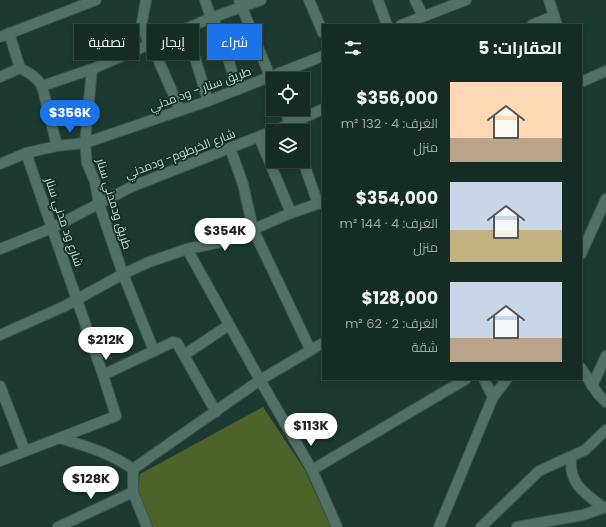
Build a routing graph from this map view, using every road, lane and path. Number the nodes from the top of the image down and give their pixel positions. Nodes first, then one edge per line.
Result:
1 (96, 0) edge
2 (146, 0) edge
3 (205, 0) edge
4 (261, 0) edge
5 (309, 0) edge
6 (378, 0) edge
7 (415, 0) edge
8 (466, 0) edge
9 (549, 0) edge
10 (241, 4) edge
11 (423, 16) junction
12 (212, 17) junction
13 (555, 21) edge
14 (195, 24) edge
15 (387, 24) edge
16 (403, 24) edge
17 (538, 24) edge
18 (322, 31) edge
19 (5, 35) edge
20 (147, 35) edge
21 (147, 44) edge
22 (322, 56) edge
23 (158, 60) edge
24 (196, 60) edge
25 (20, 68) junction
26 (92, 68) junction
27 (606, 70) edge
28 (269, 72) edge
29 (289, 72) edge
30 (0, 77) edge
31 (266, 82) edge
32 (582, 82) edge
33 (42, 86) junction
34 (237, 90) junction
35 (208, 101) junction
36 (180, 110) junction
37 (322, 111) edge
38 (299, 124) edge
39 (266, 134) edge
40 (260, 137) junction
41 (85, 143) junction
42 (57, 146) junction
43 (230, 148) junction
44 (26, 153) junction
45 (0, 164) edge
46 (306, 168) edge
47 (606, 199) edge
48 (320, 203) edge
49 (99, 204) junction
50 (291, 213) junction
51 (52, 228) junction
52 (253, 229) junction
53 (0, 249) edge
54 (187, 249) junction
55 (582, 252) edge
56 (123, 274) junction
57 (78, 299) junction
58 (229, 325) junction
59 (0, 335) edge
60 (322, 343) edge
61 (310, 349) junction
62 (154, 351) junction
63 (184, 355) junction
64 (606, 356) edge
65 (582, 370) edge
66 (102, 374) junction
67 (260, 380) junction
68 (464, 380) edge
69 (484, 380) edge
70 (506, 380) edge
71 (0, 386) edge
72 (592, 386) junction
73 (493, 397) junction
74 (606, 402) edge
75 (216, 412) junction
76 (606, 430) edge
77 (59, 438) junction
78 (25, 452) junction
79 (571, 458) junction
80 (0, 461) edge
81 (133, 469) junction
82 (312, 470) junction
83 (133, 492) junction
84 (605, 507) edge
85 (574, 522) edge
86 (58, 527) edge
87 (147, 527) edge
88 (337, 527) edge
89 (439, 527) edge
90 (481, 527) edge
91 (517, 527) edge

1 - 19 street
2 - 20 street
3 - 12 street
4 - 10 street
5 - 18 street
6 - 15 street
7 - 11 street
8 - 11 street
9 - 13 street
10 - 12 street
10 - 28 street
11 - 16 street
12 - 14 street
12 - 34 street
13 - 17 street
19 - 25 street
21 - 26 street
22 - 29 street, طريق سنار - ود مدني
23 - 36 street
24 - 35 street
25 - 30 street
25 - 33 street
26 - 33 street
26 - 41 street, طريق ودمدني سنار
27 - 32 street
31 - 34 street, طريق سنار - ود مدني
33 - 42 street
34 - 35 street, طريق سنار - ود مدني
35 - 36 street, طريق سنار - ود مدني
36 - 41 street, طريق سنار - ود مدني
37 - 38 street, شارع الخرطوم- ودمدني
39 - 40 street, شارع الخرطوم- ودمدني
40 - 43 street, شارع الخرطوم- ودمدني
40 - 50 street
41 - 42 street
41 - 49 street, طريق ودمدني سنار
42 - 44 street
43 - 49 street, شارع الخرطوم- ودمدني
43 - 52 street
44 - 45 street
44 - 51 street, شارع ود مدني سنار
46 - 48 street
47 - 55 street
48 - 50 street
49 - 51 street, شارع الخرطوم- ودمدني
49 - 56 street, طريق ودمدني سنار
50 - 52 street
51 - 53 street, شارع الخرطوم- ودمدني
51 - 57 street, شارع ود مدني سنار
52 - 54 street
52 - 61 street
54 - 56 street
54 - 58 street
56 - 57 street
56 - 62 street, طريق ودمدني سنار
57 - 59 street
57 - 66 street, شارع ود مدني سنار
58 - 63 street
58 - 67 street
60 - 61 street
61 - 67 street
62 - 63 street
62 - 66 street
63 - 75 street
64 - 72 street
65 - 72 street
66 - 77 street, شارع ود مدني سنار
67 - 75 street
67 - 82 street
68 - 82 street
69 - 73 street
70 - 73 street
71 - 78 street
72 - 74 street
73 - 89 street
75 - 81 street
76 - 79 street
77 - 78 street
77 - 81 street
78 - 80 street
79 - 84 street
79 - 90 street
81 - 83 street
82 - 88 street
83 - 86 street
83 - 87 street
84 - 85 street
85 - 91 street

